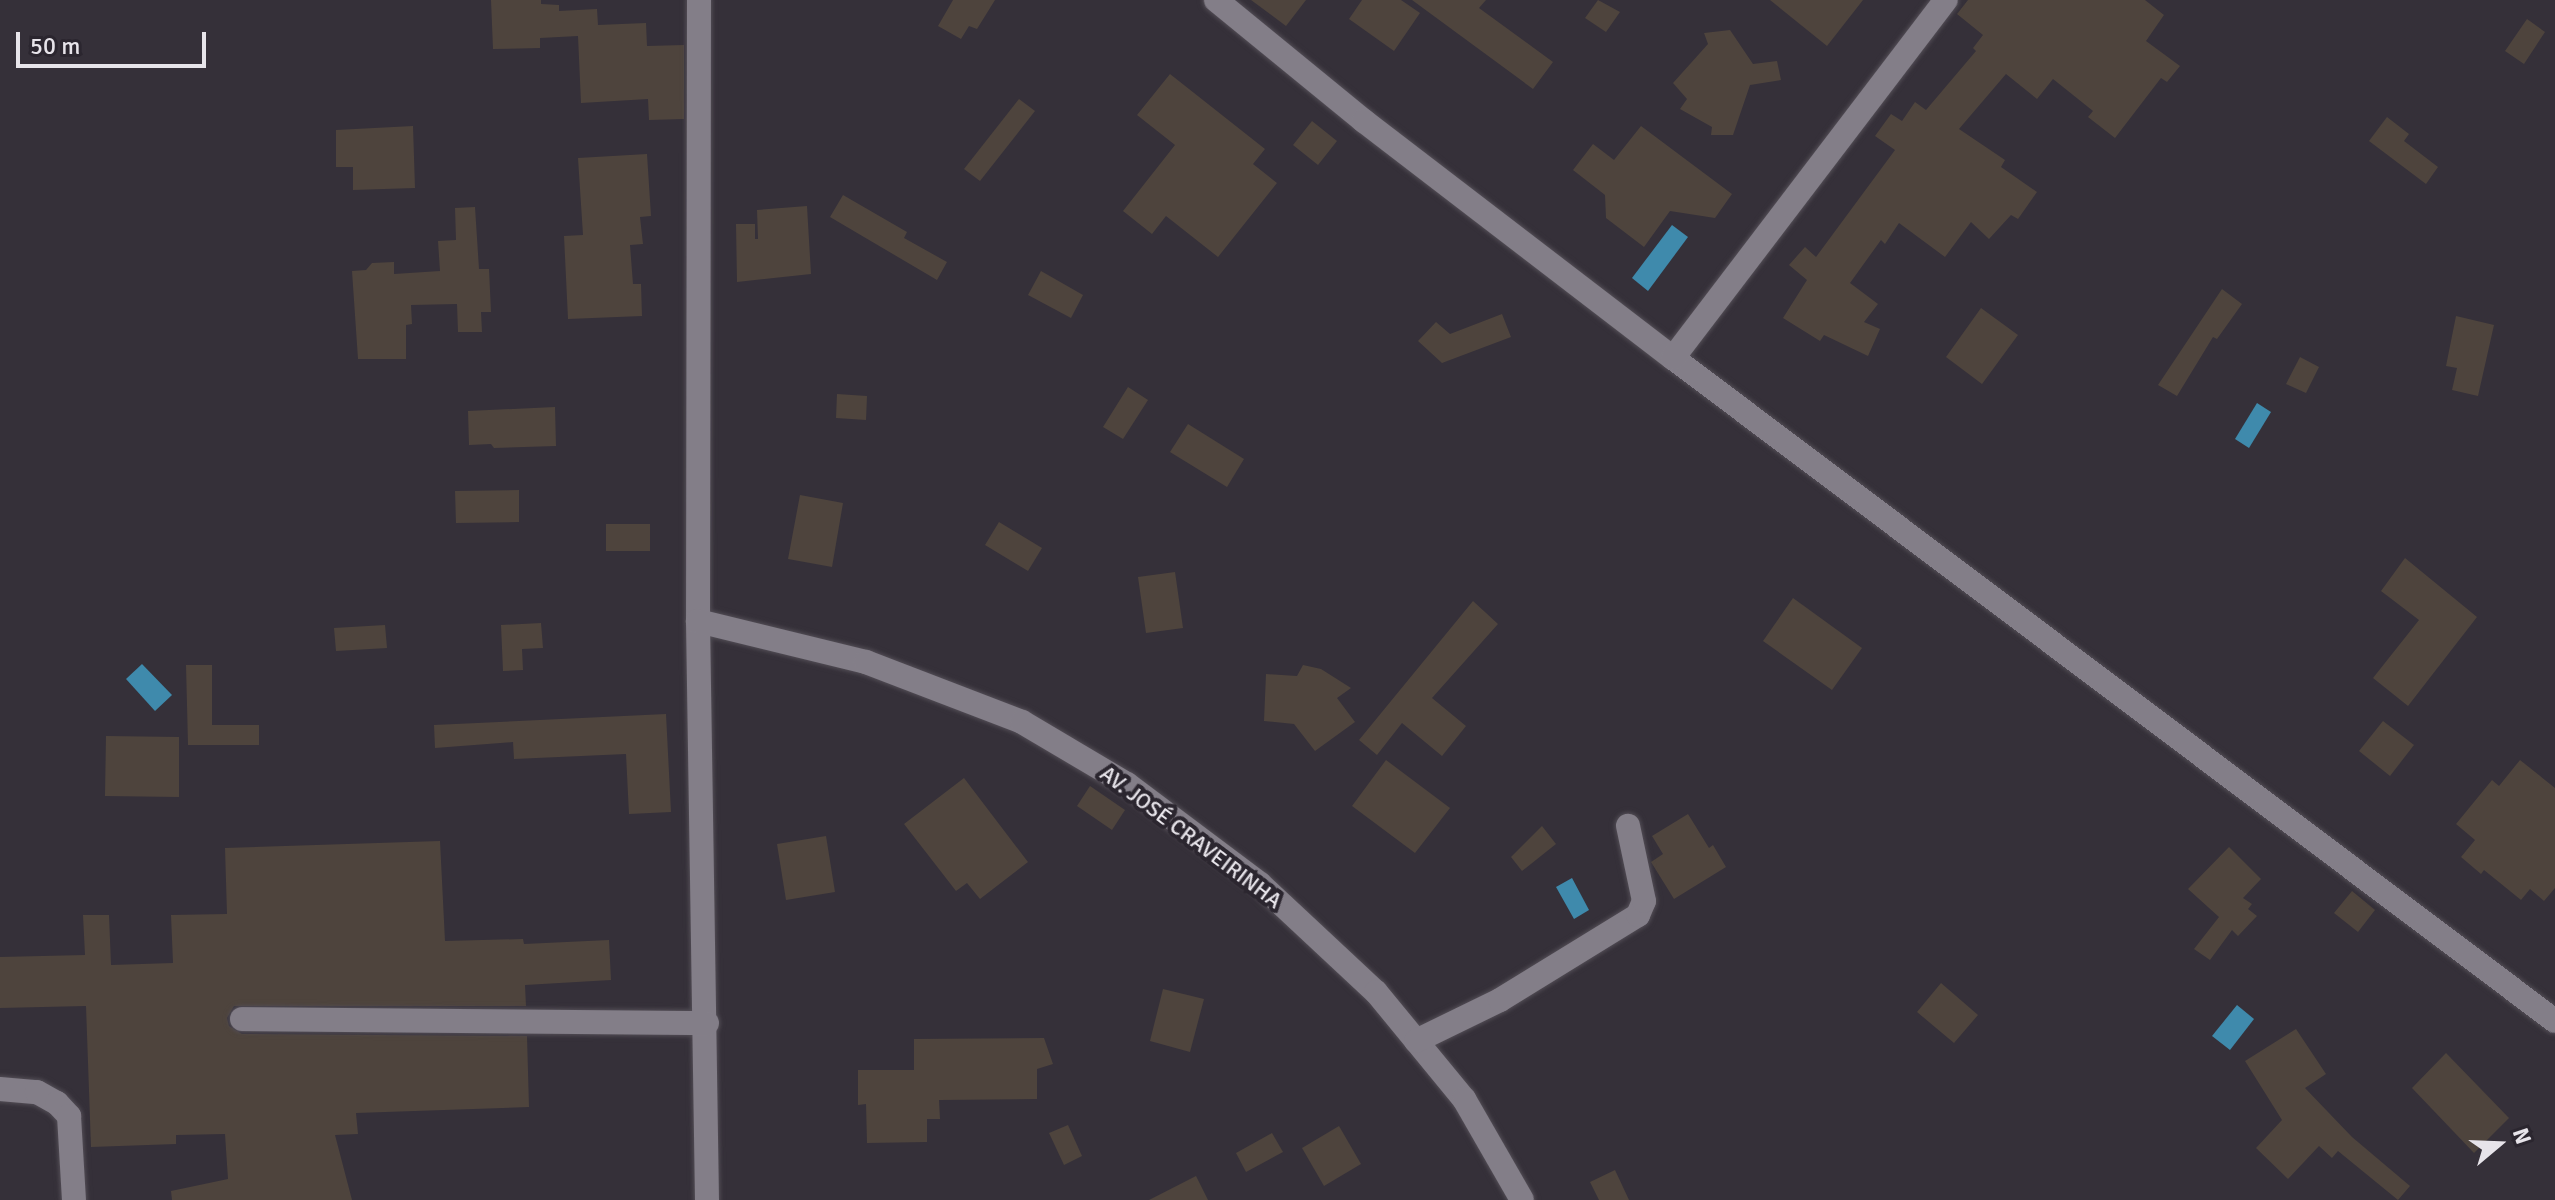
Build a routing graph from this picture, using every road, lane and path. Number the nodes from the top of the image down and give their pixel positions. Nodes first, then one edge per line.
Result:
1 (699, 0) edge
2 (1216, 0) edge
3 (1946, 0) edge
4 (1673, 358) junction
5 (698, 621) junction
6 (1628, 826) dead end
7 (242, 1019) dead end
8 (2555, 1021) edge
9 (707, 1023) junction
10 (1416, 1041) junction
11 (0, 1089) edge
12 (74, 1200) edge
13 (707, 1200) edge
14 (1522, 1200) edge

1 - 5 street
2 - 4 street
3 - 4 street
4 - 8 street
5 - 9 street
5 - 10 street, AV. JOSÉ CRAVEIRINHA
6 - 10 street
7 - 9 street
9 - 13 street
10 - 14 street, AV. JOSÉ CRAVEIRINHA
11 - 12 street

